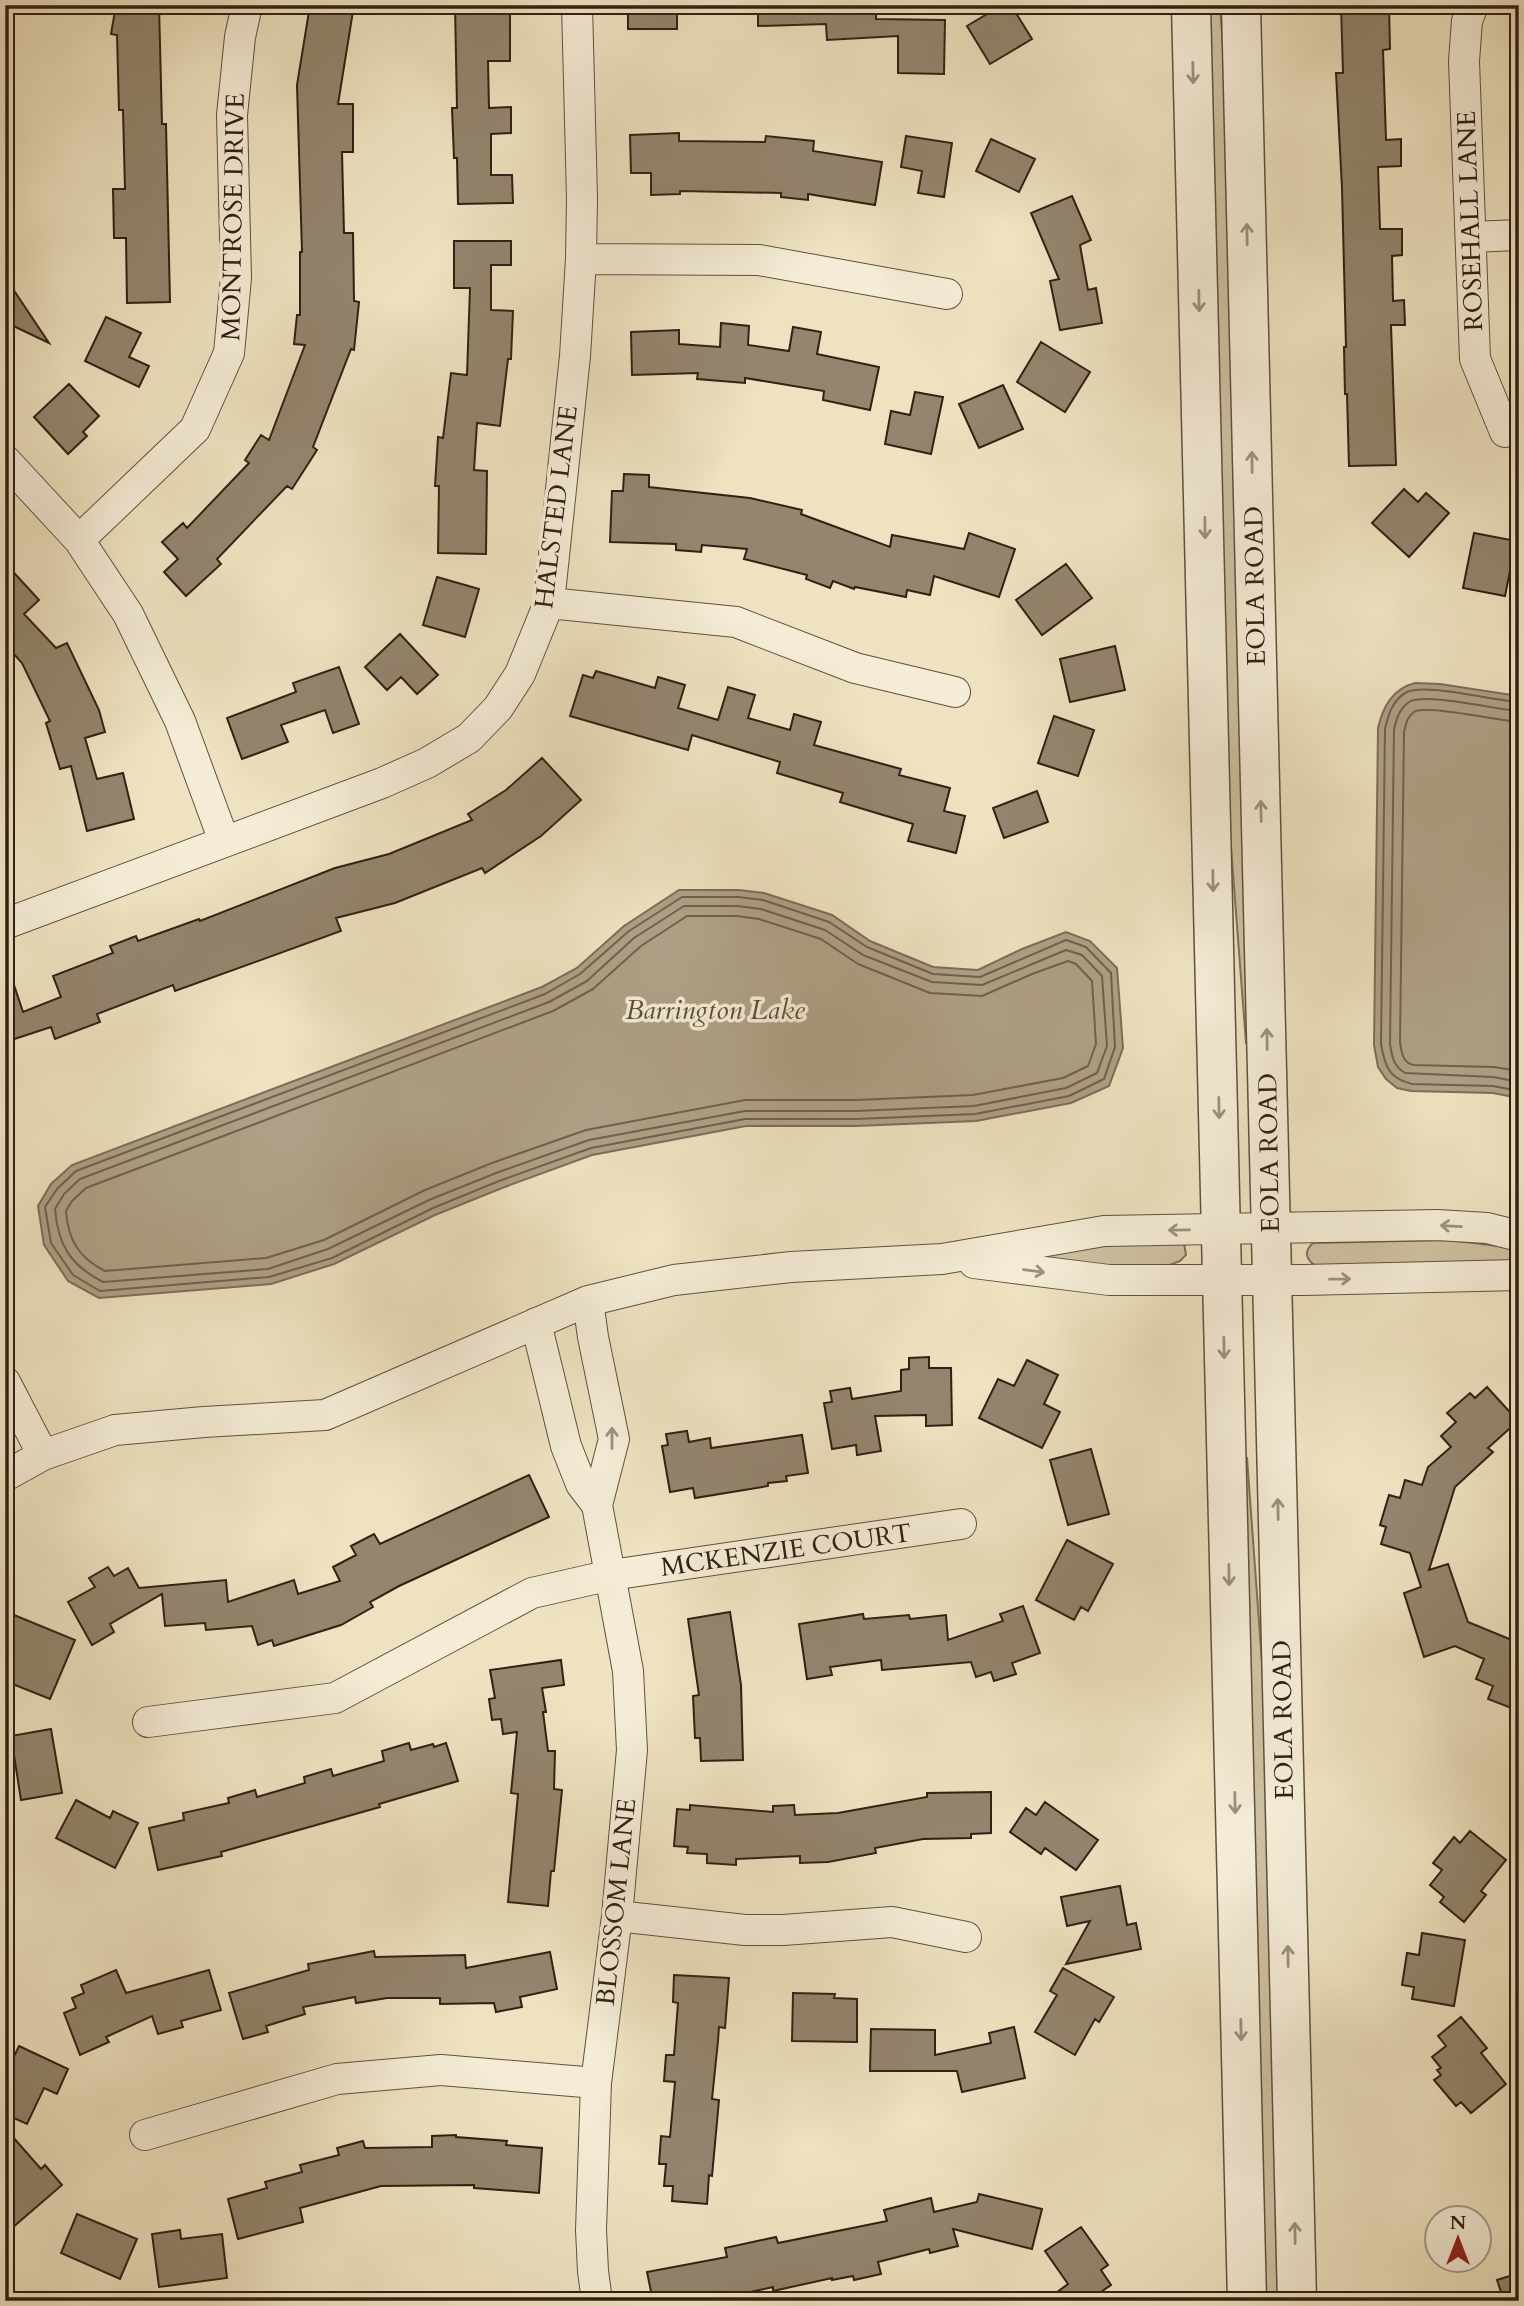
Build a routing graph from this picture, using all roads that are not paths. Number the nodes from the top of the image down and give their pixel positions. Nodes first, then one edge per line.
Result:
1 (247, 5) edge
2 (577, 5) edge
3 (1191, 5) edge
4 (1241, 5) edge
5 (1473, 5) edge
6 (1519, 235) edge
7 (1471, 237) junction
8 (581, 259) junction
9 (947, 293) dead end
10 (1504, 432) dead end
11 (5, 460) edge
12 (79, 540) junction
13 (549, 603) junction
14 (955, 692) dead end
15 (224, 841) junction
16 (5, 924) edge
17 (1222, 1228) junction
18 (1272, 1230) junction
19 (1519, 1236) edge
20 (942, 1259) junction
21 (1519, 1275) edge
22 (1222, 1280) junction
23 (1272, 1280) junction
24 (588, 1301) junction
25 (536, 1323) junction
26 (5, 1382) edge
27 (43, 1455) junction
28 (5, 1476) edge
29 (597, 1505) junction
30 (961, 1524) dead end
31 (611, 1575) junction
32 (148, 1722) dead end
33 (617, 1916) junction
34 (966, 1937) dead end
35 (596, 2083) junction
36 (145, 2135) dead end
37 (597, 2301) edge
38 (1247, 2301) edge
39 (1297, 2301) edge

1 - 12 street, MONTROSE DRIVE
2 - 8 street, HALSTED LANE
3 -> 17 street, EOLA ROAD
18 -> 4 street, EOLA ROAD
5 - 7 street, ROSEHALL LANE
6 - 7 street
7 - 10 street, ROSEHALL LANE
8 - 9 street
8 - 13 street, HALSTED LANE
11 - 12 street
12 - 15 street
13 - 14 street
13 - 15 street, HALSTED LANE
15 - 16 street, HALSTED LANE
17 - 18 street
17 -> 20 street
17 - 22 street, EOLA ROAD
19 -> 18 street
18 - 23 street, EOLA ROAD
20 -> 22 street
20 - 24 street
23 -> 21 street
22 - 23 street
22 -> 38 street, EOLA ROAD
39 -> 23 street, EOLA ROAD
24 - 25 street
29 -> 24 street, BLOSSOM LANE
25 - 27 street
25 - 29 street, BLOSSOM LANE
26 - 27 street
27 - 28 street
29 - 31 street, BLOSSOM LANE
30 - 31 street, MCKENZIE COURT
31 - 32 street, MCKENZIE COURT
31 - 33 street, BLOSSOM LANE
33 - 34 street
33 - 35 street, BLOSSOM LANE
35 - 36 street
35 - 37 street, BLOSSOM LANE

